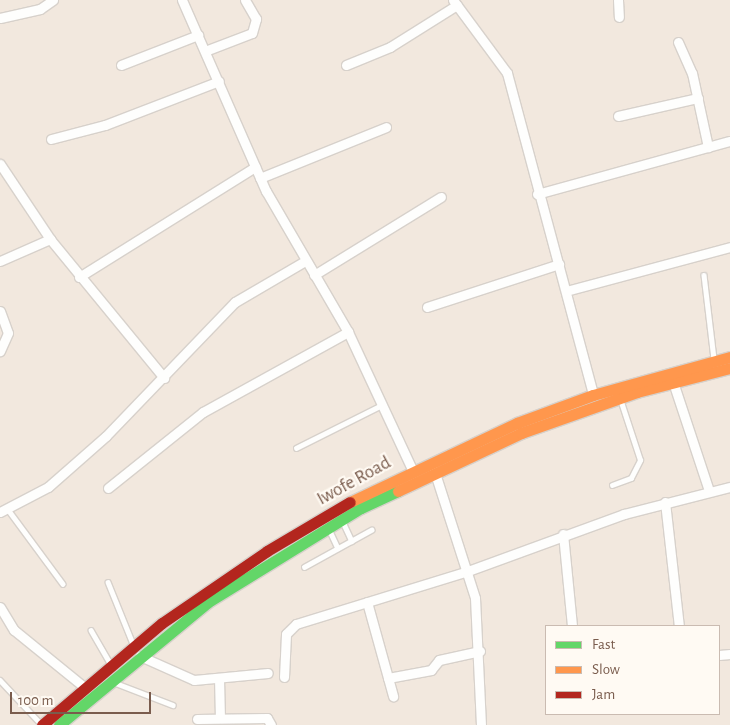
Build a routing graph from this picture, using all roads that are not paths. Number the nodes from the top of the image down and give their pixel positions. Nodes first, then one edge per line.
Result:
1 (53, 0) edge
2 (182, 0) edge
3 (245, 0) edge
4 (618, 0) edge
5 (455, 3) edge
6 (620, 16) dead end
7 (0, 18) edge
8 (198, 35) junction
9 (678, 42) dead end
10 (205, 51) junction
11 (121, 65) dead end
12 (346, 65) dead end
13 (218, 81) junction
14 (698, 98) junction
15 (618, 116) dead end
16 (386, 126) dead end
17 (51, 139) dead end
18 (730, 141) edge
19 (708, 148) junction
20 (0, 164) edge
21 (255, 167) junction
22 (260, 178) junction
23 (537, 194) junction
24 (441, 197) dead end
25 (50, 239) junction
26 (730, 246) edge
27 (0, 261) edge
28 (305, 261) junction
29 (558, 264) junction
30 (314, 275) junction
31 (704, 275) dead end
32 (78, 277) junction
33 (566, 291) junction
34 (427, 307) dead end
35 (0, 311) edge
36 (348, 332) junction
37 (0, 351) edge
38 (730, 357) edge
39 (714, 360) junction
40 (730, 368) edge
41 (164, 378) junction
42 (673, 382) junction
43 (593, 394) junction
44 (620, 398) junction
45 (382, 405) junction
46 (296, 448) dead end
47 (412, 469) junction
48 (434, 470) junction
49 (612, 485) dead end
50 (730, 487) edge
51 (108, 488) dead end
52 (709, 491) junction
53 (665, 502) junction
54 (4, 510) edge
55 (341, 520) junction
56 (328, 528) junction
57 (371, 530) dead end
58 (563, 534) junction
59 (352, 541) junction
60 (338, 548) junction
61 (304, 567) dead end
62 (468, 571) junction
63 (108, 582) dead end
64 (64, 584) dead end
65 (367, 602) junction
66 (0, 607) edge
67 (3, 616) edge
68 (572, 625) edge
69 (679, 625) edge
70 (91, 630) dead end
71 (133, 644) junction
72 (480, 652) junction
73 (140, 656) junction
74 (110, 663) junction
75 (268, 673) dead end
76 (284, 677) dead end
77 (218, 678) junction
78 (388, 678) junction
79 (0, 680) edge
80 (109, 680) junction
81 (83, 686) junction
82 (392, 696) dead end
83 (173, 705) dead end
84 (220, 718) junction
85 (197, 719) dead end
86 (210, 722) edge
87 (42, 725) edge
88 (59, 725) edge
89 (271, 725) edge
90 (481, 725) edge

1 - 7 street
2 - 8 street
3 - 10 street
4 - 6 street
5 - 12 street
5 - 23 street
8 - 10 street
8 - 11 street
9 - 14 street
10 - 13 street
13 - 17 street
13 - 21 street
14 - 15 street
14 - 19 street
16 - 22 street
18 - 19 street
19 - 23 street
20 - 25 street
21 - 22 street
21 - 32 street
22 - 28 street
23 - 29 street
24 - 30 street
25 - 27 street
25 - 32 street
26 - 33 street
28 - 30 street
28 - 41 street
29 - 33 street
29 - 34 street
30 - 36 street
31 - 39 lane
32 - 41 street
33 - 43 street
35 - 37 street
36 - 45 street
36 - 51 street
38 - 39 street, Iwofe Road
39 - 43 street, Iwofe Road
40 - 42 street, Iwofe Road
41 - 54 street
42 - 44 street, Iwofe Road
42 - 52 street
43 - 47 street, Iwofe Road
44 - 48 street, Iwofe Road
44 - 49 lane
45 - 46 lane
45 - 47 street
47 - 71 street, Iwofe Road
48 - 55 street, Iwofe Road
48 - 62 street
50 - 52 street
52 - 53 street
53 - 58 street
53 - 69 street
54 - 64 lane
55 - 56 street, Iwofe Road
55 - 59 lane
56 - 60 lane
56 - 73 street, Iwofe Road
57 - 59 lane
58 - 62 street
58 - 68 street
59 - 60 lane
60 - 61 lane
62 - 65 street
62 - 72 street
63 - 71 lane
65 - 76 street
65 - 78 street
66 - 67 street
67 - 81 street
70 - 74 lane
71 - 74 street, Iwofe Road
72 - 78 street
72 - 90 street
73 - 77 street
73 - 80 street, Iwofe Road
74 - 81 street, Iwofe Road
75 - 77 street
77 - 84 street
78 - 82 street
79 - 87 lane
80 - 83 lane
80 - 88 street, Iwofe Road
81 - 87 street, Iwofe Road
84 - 86 street
84 - 89 street
85 - 86 street

